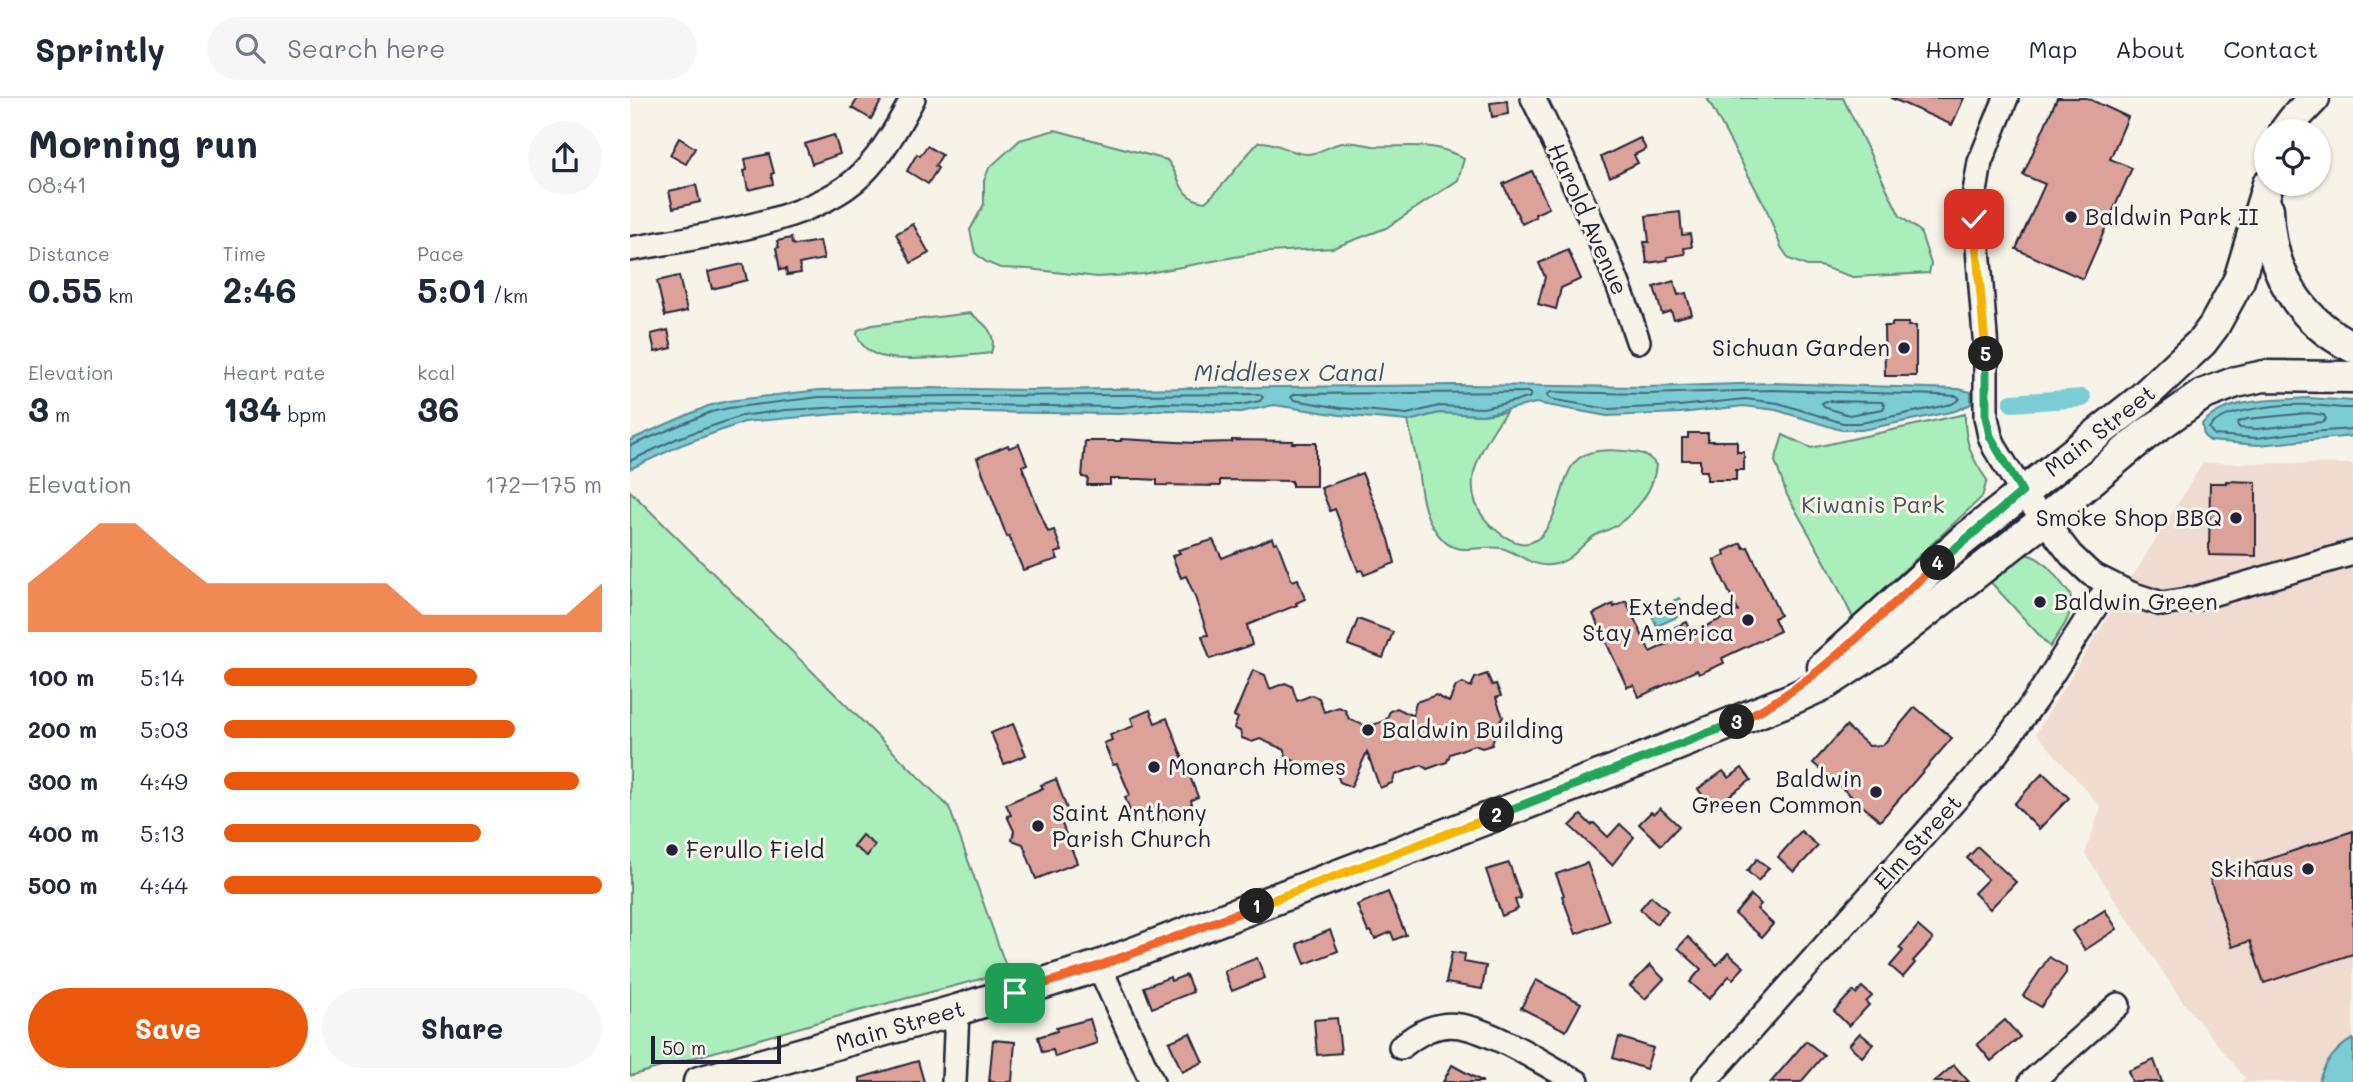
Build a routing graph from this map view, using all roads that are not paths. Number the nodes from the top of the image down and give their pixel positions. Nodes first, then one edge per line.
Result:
1 (913, 98) edge
2 (1533, 98) edge
3 (2006, 98) edge
4 (2314, 98) edge
5 (2294, 119) edge
6 (2264, 196) edge
7 (2268, 196) edge
8 (630, 249) edge
9 (1638, 341) dead end
10 (2353, 347) edge
11 (2353, 377) edge
12 (2022, 492) junction
13 (2044, 520) junction
14 (2353, 553) edge
15 (2109, 585) junction
16 (1766, 709) junction
17 (1099, 966) junction
18 (2118, 1005) dead end
19 (957, 1010) junction
20 (1401, 1047) dead end
21 (699, 1082) edge
22 (954, 1082) edge
23 (1152, 1082) edge
24 (1577, 1082) edge
25 (1704, 1082) edge
26 (2031, 1082) edge

1 - 8 street
2 - 9 street, Harold Avenue
3 - 12 street
4 - 5 main road
6 - 12 main road, Main Street
7 - 10 main road
11 - 13 main road, Main Street
12 - 13 street
12 - 16 main road, Main Street
13 - 15 street
13 - 16 main road, Main Street
14 - 15 street
15 - 25 street, Elm Street
16 - 17 main road, Main Street
17 - 19 main road, Main Street
17 - 23 street
18 - 26 street
19 - 21 main road, Main Street
19 - 22 street
20 - 24 street

